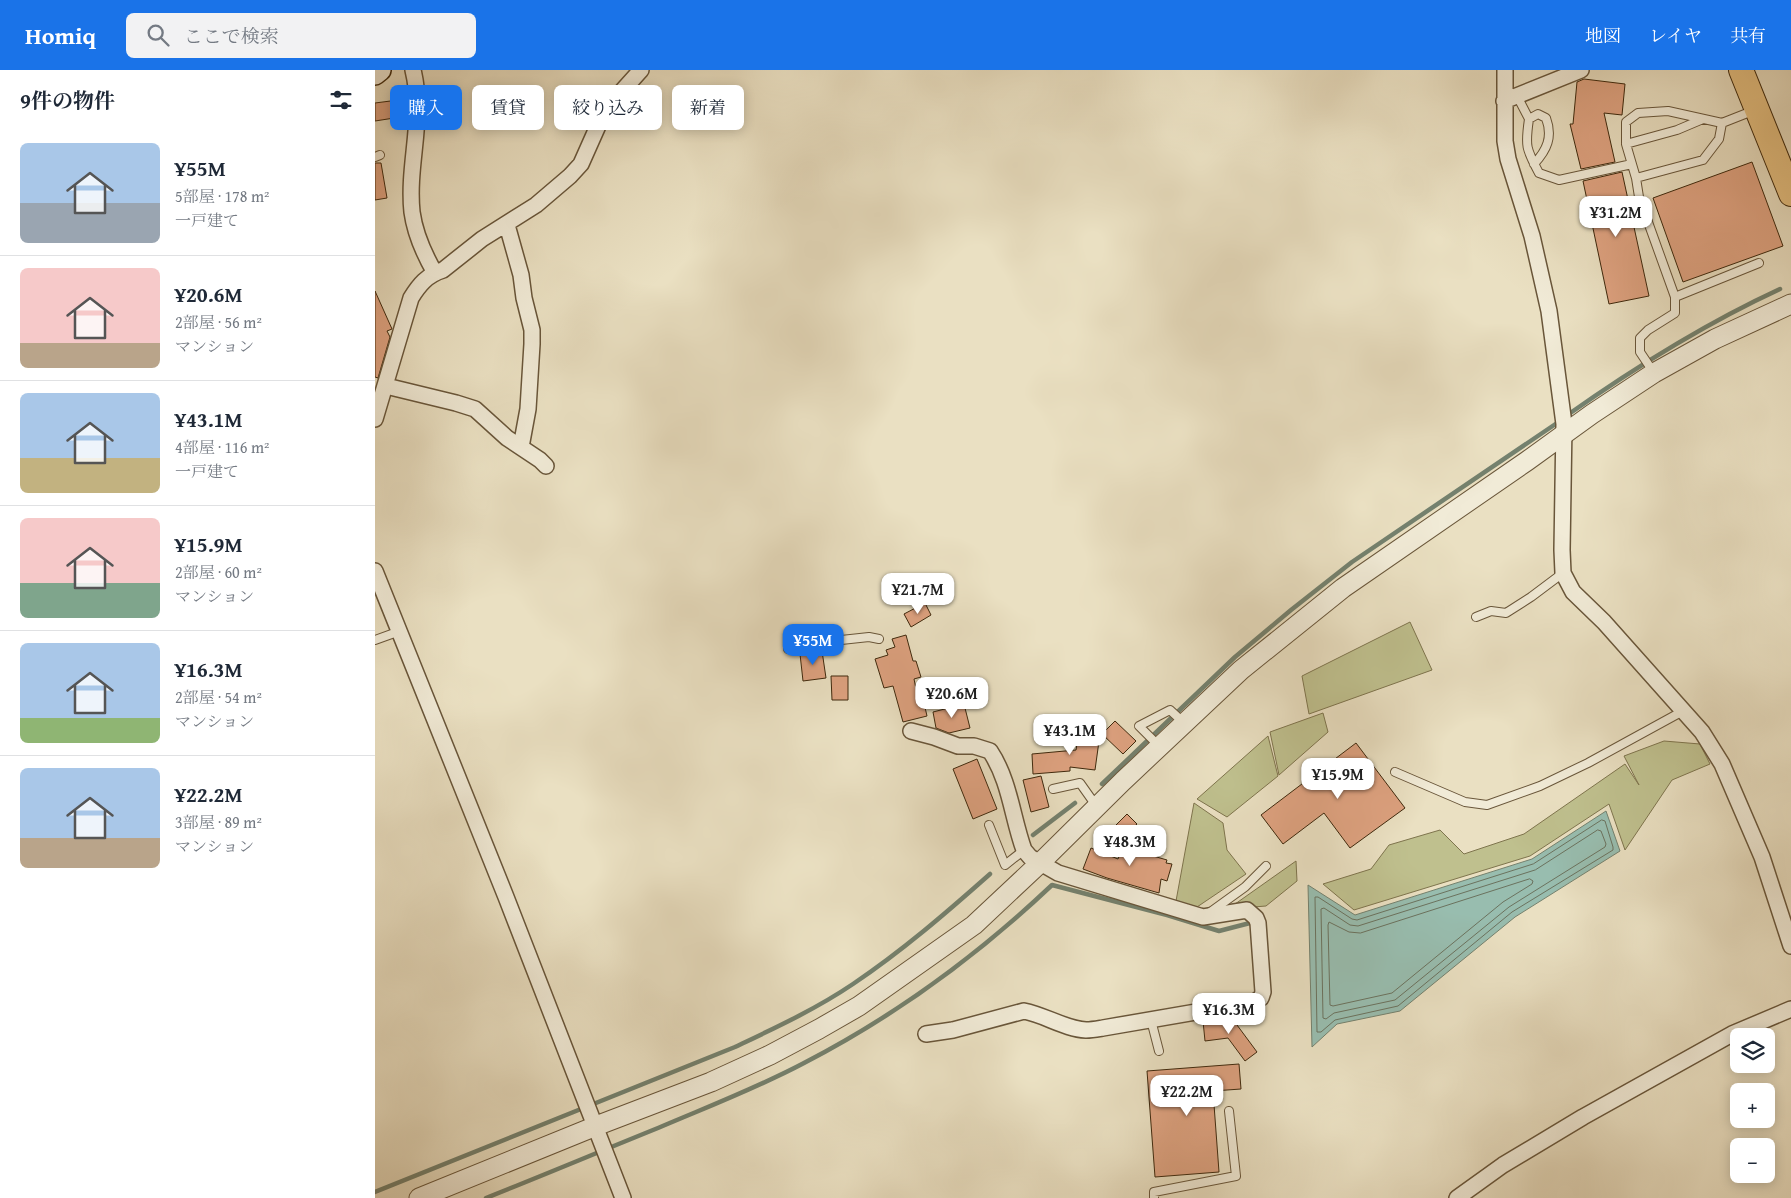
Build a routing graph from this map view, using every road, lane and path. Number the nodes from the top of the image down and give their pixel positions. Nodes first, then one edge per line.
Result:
1 (380, 70) edge
2 (413, 70) edge
3 (641, 70) edge
4 (1505, 70) edge
5 (1581, 70) edge
6 (1741, 70) edge
7 (375, 74) edge
8 (1510, 98) junction
9 (1757, 109) junction
10 (1529, 119) junction
11 (1704, 119) junction
12 (1722, 123) junction
13 (1626, 144) junction
14 (1534, 164) junction
15 (1632, 164) junction
16 (1636, 178) junction
17 (1791, 194) edge
18 (507, 225) junction
19 (1759, 263) dead end
20 (435, 273) junction
21 (1675, 297) junction
22 (1791, 304) edge
23 (1652, 370) junction
24 (386, 386) junction
25 (375, 419) edge
26 (1563, 425) junction
27 (521, 448) junction
28 (546, 466) dead end
29 (375, 571) edge
30 (1563, 573) junction
31 (1476, 617) dead end
32 (400, 631) junction
33 (879, 639) dead end
34 (375, 640) edge
35 (789, 649) dead end
36 (1683, 711) junction
37 (1178, 717) junction
38 (911, 731) dead end
39 (1154, 741) junction
40 (1395, 772) dead end
41 (1053, 789) dead end
42 (1097, 807) junction
43 (989, 825) dead end
44 (1024, 850) junction
45 (1040, 863) junction
46 (1266, 866) dead end
47 (1203, 917) junction
48 (1791, 946) edge
49 (1791, 1009) edge
50 (1151, 1020) junction
51 (926, 1034) dead end
52 (1159, 1051) dead end
53 (1229, 1111) dead end
54 (591, 1113) junction
55 (419, 1198) edge
56 (623, 1198) edge
57 (1154, 1198) edge
58 (1457, 1198) edge

1 - 7 main road
2 - 20 street
3 - 18 street
4 - 8 street
5 - 8 street
6 - 9 highway
8 - 10 lane
8 - 26 street
9 - 12 lane
9 - 17 highway
10 - 14 lane
10 - 14 lane
11 - 12 lane
11 - 13 lane
11 - 13 lane
12 - 16 lane
13 - 15 lane
14 - 15 lane
15 - 16 lane
16 - 21 lane
18 - 20 street
18 - 27 street
19 - 21 lane
20 - 24 street
21 - 23 lane
22 - 23 street
23 - 26 street
24 - 25 street
24 - 27 street
26 - 30 street
26 - 37 street
27 - 28 street
29 - 32 street
30 - 31 lane
30 - 36 street
32 - 34 lane
32 - 54 street
33 - 35 lane
36 - 40 lane
36 - 48 street
37 - 39 street
37 - 39 lane
38 - 44 street
39 - 42 street
41 - 42 lane
42 - 45 street
43 - 44 lane
44 - 45 street
45 - 47 street
45 - 54 street
46 - 47 lane
47 - 50 street
49 - 58 street
50 - 51 street
50 - 52 lane
53 - 57 lane
54 - 55 street
54 - 56 street

